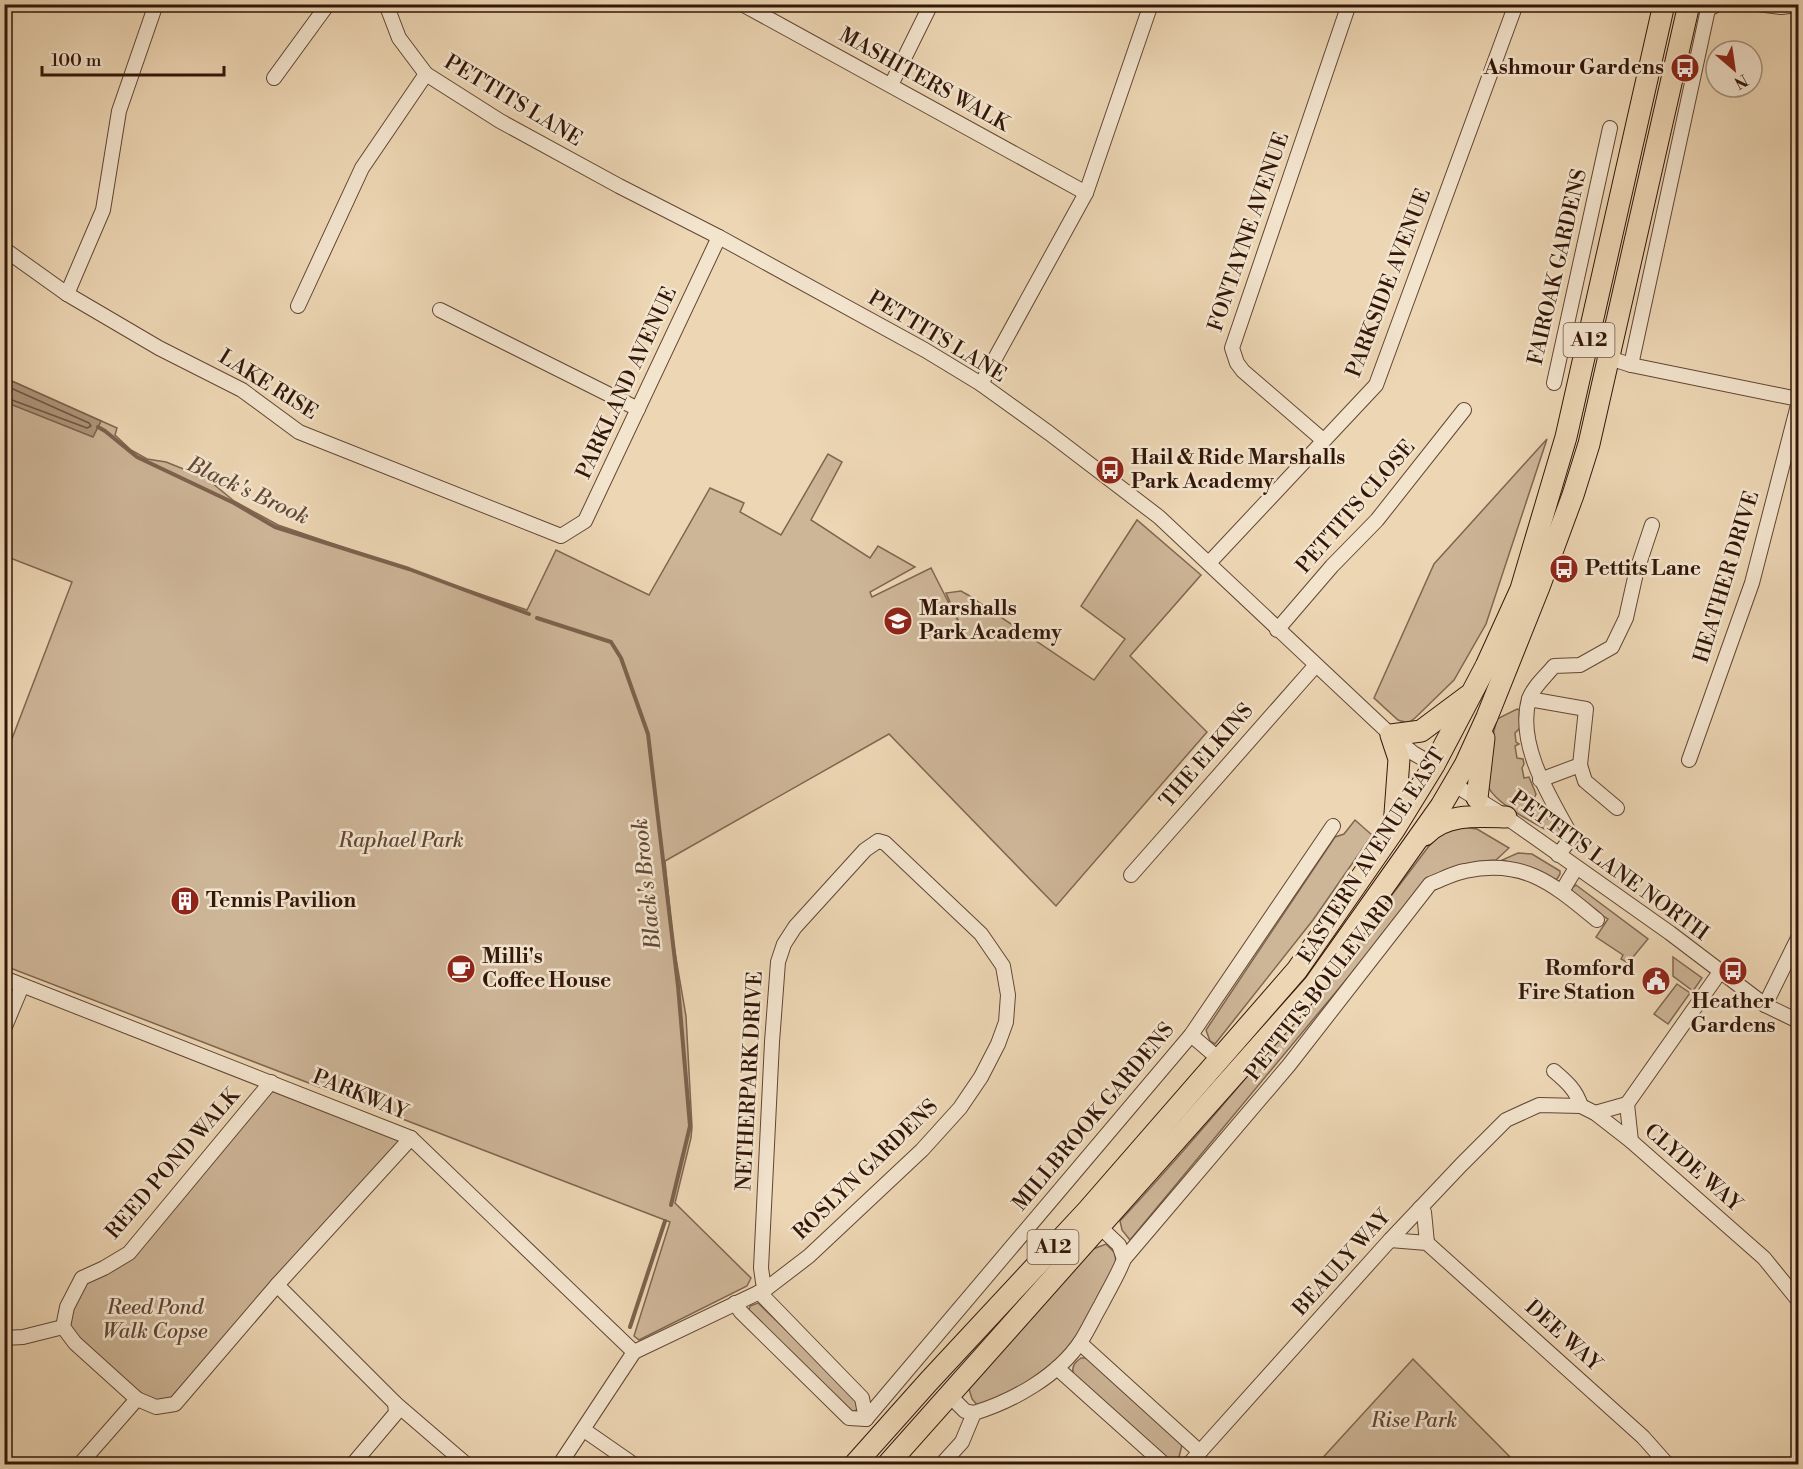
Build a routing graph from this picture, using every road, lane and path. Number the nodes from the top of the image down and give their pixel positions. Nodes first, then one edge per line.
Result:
1 (156, 4) edge
2 (328, 4) edge
3 (386, 4) edge
4 (742, 4) edge
5 (931, 4) edge
6 (1151, 4) edge
7 (1349, 4) edge
8 (1516, 4) edge
9 (1664, 4) edge
10 (1689, 4) edge
11 (1718, 4) edge
12 (1758, 4) edge
13 (1798, 5) edge
14 (426, 74) junction
15 (274, 78) dead end
16 (891, 85) junction
17 (1610, 128) dead end
18 (1603, 161) junction
19 (1628, 166) junction
20 (1086, 193) junction
21 (719, 237) junction
22 (4, 249) edge
23 (67, 294) junction
24 (298, 306) dead end
25 (440, 310) dead end
26 (1563, 347) junction
27 (1586, 352) junction
28 (1609, 358) junction
29 (1631, 365) junction
30 (1554, 383) dead end
31 (981, 384) junction
32 (1798, 399) edge
33 (1798, 405) edge
34 (638, 409) junction
35 (1464, 410) dead end
36 (1323, 440) junction
37 (1652, 525) dead end
38 (561, 536) joint
39 (1209, 563) junction
40 (1277, 630) junction
41 (1316, 664) junction
42 (1472, 693) junction
43 (1529, 699) junction
44 (1487, 717) junction
45 (1391, 735) junction
46 (1689, 760) dead end
47 (1434, 765) junction
48 (1580, 765) junction
49 (1540, 780) junction
50 (1455, 785) junction
51 (1477, 798) junction
52 (1617, 808) dead end
53 (1506, 818) junction
54 (1333, 826) dead end
55 (1394, 830) junction
56 (878, 842) joint
57 (1408, 853) junction
58 (1558, 855) junction
59 (1576, 868) junction
60 (1131, 876) dead end
61 (1562, 891) junction
62 (1597, 920) dead end
63 (1798, 938) edge
64 (1719, 972) junction
65 (4, 978) edge
66 (22, 986) junction
67 (1765, 1005) junction
68 (1798, 1021) edge
69 (4, 1029) edge
70 (1191, 1035) junction
71 (1219, 1059) junction
72 (1554, 1071) dead end
73 (271, 1082) junction
74 (1627, 1104) junction
75 (1539, 1105) joint
76 (1581, 1106) junction
77 (1595, 1113) junction
78 (411, 1138) junction
79 (1631, 1141) junction
80 (1420, 1208) junction
81 (1100, 1227) junction
82 (1390, 1240) junction
83 (1427, 1243) junction
84 (1124, 1259) junction
85 (277, 1285) junction
86 (763, 1290) junction
87 (1798, 1300) edge
88 (735, 1303) junction
89 (63, 1328) junction
90 (4, 1338) edge
91 (1080, 1343) junction
92 (634, 1352) junction
93 (1057, 1368) junction
94 (950, 1396) junction
95 (137, 1399) junction
96 (395, 1403) junction
97 (974, 1413) junction
98 (866, 1419) junction
99 (584, 1430) junction
100 (884, 1432) junction
101 (1200, 1452) junction
102 (80, 1464) edge
103 (353, 1464) edge
104 (466, 1464) edge
105 (560, 1464) edge
106 (633, 1464) edge
107 (855, 1464) edge
108 (888, 1464) edge
109 (942, 1464) edge
110 (1164, 1464) edge
111 (1189, 1464) edge
112 (1667, 1464) edge

1 - 23 street
2 - 15 street
3 - 14 street, PETTITS LANE
4 - 16 street, MASHITERS WALK
5 - 16 street
6 - 20 street
7 - 36 street, FONTAYNE AVENUE
8 - 36 street, PARKSIDE AVENUE
9 - 19 highway, EASTERN AVENUE EAST / A12
10 - 28 highway, EASTERN AVENUE EAST / A12
11 - 29 street
12 - 13 street
14 - 21 street, PETTITS LANE
14 - 24 street
16 - 20 street, MASHITERS WALK
17 - 18 street, FAIROAK GARDENS
18 - 19 street, FAIROAK GARDENS
18 - 26 street, FAIROAK GARDENS
19 - 27 highway, EASTERN AVENUE EAST / A12
20 - 31 street
21 - 31 street, PETTITS LANE
21 - 34 street, PARKLAND AVENUE
22 - 23 street, LAKE RISE
23 - 38 street, LAKE RISE
25 - 34 street
26 - 27 street
26 - 30 street, FAIROAK GARDENS
27 - 42 highway, EASTERN AVENUE EAST / A12
28 - 29 street
28 - 44 highway, EASTERN AVENUE EAST / A12
29 - 32 street
31 - 39 street, PETTITS LANE
33 - 46 street, HEATHER DRIVE
34 - 38 street, PARKLAND AVENUE
35 - 40 street, PETTITS CLOSE
36 - 39 street, PARKSIDE AVENUE
37 - 43 street
39 - 40 street, PETTITS LANE
40 - 41 street, PETTITS LANE
41 - 45 street, PETTITS LANE
41 - 60 street, THE ELKINS
42 - 45 highway
42 - 47 highway, EASTERN AVENUE EAST / A12
43 - 48 street
43 - 49 street
44 - 50 highway, EASTERN AVENUE EAST / A12
44 - 51 highway
45 - 47 street, PETTITS LANE
45 - 55 highway
47 - 50 highway
47 - 55 highway, EASTERN AVENUE EAST / A12
48 - 49 street
48 - 52 street
49 - 58 street
50 - 51 street, PETTITS LANE NORTH
50 - 57 highway, EASTERN AVENUE EAST / A12
51 - 53 street, PETTITS LANE NORTH
53 - 57 highway
53 - 58 street, PETTITS LANE NORTH
54 - 70 street, MILLBROOK GARDENS
55 - 71 highway, EASTERN AVENUE EAST / A12
56 - 86 street, NETHERPARK DRIVE
56 - 86 street, ROSLYN GARDENS
57 - 81 highway, EASTERN AVENUE EAST / A12
58 - 59 street, PETTITS LANE NORTH
59 - 61 street
59 - 64 street, PETTITS LANE NORTH
61 - 62 street, PETTITS BOULEVARD
61 - 84 street, PETTITS BOULEVARD
63 - 67 street
64 - 67 street, PETTITS LANE NORTH
64 - 74 street
65 - 66 street, PARKWAY
66 - 69 street
66 - 73 street, PARKWAY
67 - 68 street, PETTITS LANE NORTH
70 - 71 street
70 - 98 street, MILLBROOK GARDENS
71 - 100 highway, EASTERN AVENUE EAST / A12
72 - 76 street
73 - 78 street, PARKWAY
73 - 89 street, REED POND WALK
74 - 77 street
74 - 79 street
75 - 76 street, CLYDE WAY
75 - 80 street, BEAULY WAY
76 - 77 street, CLYDE WAY
77 - 79 street, CLYDE WAY
78 - 85 street
78 - 92 street, PARKWAY
79 - 87 street, CLYDE WAY
80 - 82 street, BEAULY WAY
80 - 83 street
81 - 84 street
81 - 94 highway, EASTERN AVENUE EAST / A12
82 - 83 street
82 - 101 street, BEAULY WAY
83 - 112 street, DEE WAY
84 - 91 street, PETTITS BOULEVARD
85 - 95 street
85 - 96 street
86 - 88 street, ROSLYN GARDENS
86 - 98 street
88 - 92 street, ROSLYN GARDENS
88 - 98 street
89 - 90 street
89 - 95 street
91 - 93 street, PETTITS BOULEVARD
91 - 101 street
92 - 99 street
93 - 97 street, PETTITS BOULEVARD
93 - 110 street
94 - 97 street
94 - 108 highway, EASTERN AVENUE EAST / A12
95 - 102 street
96 - 103 street
96 - 104 street
97 - 109 street
98 - 100 street
99 - 105 street
99 - 106 street
100 - 107 highway, EASTERN AVENUE EAST / A12
101 - 111 street, BEAULY WAY

